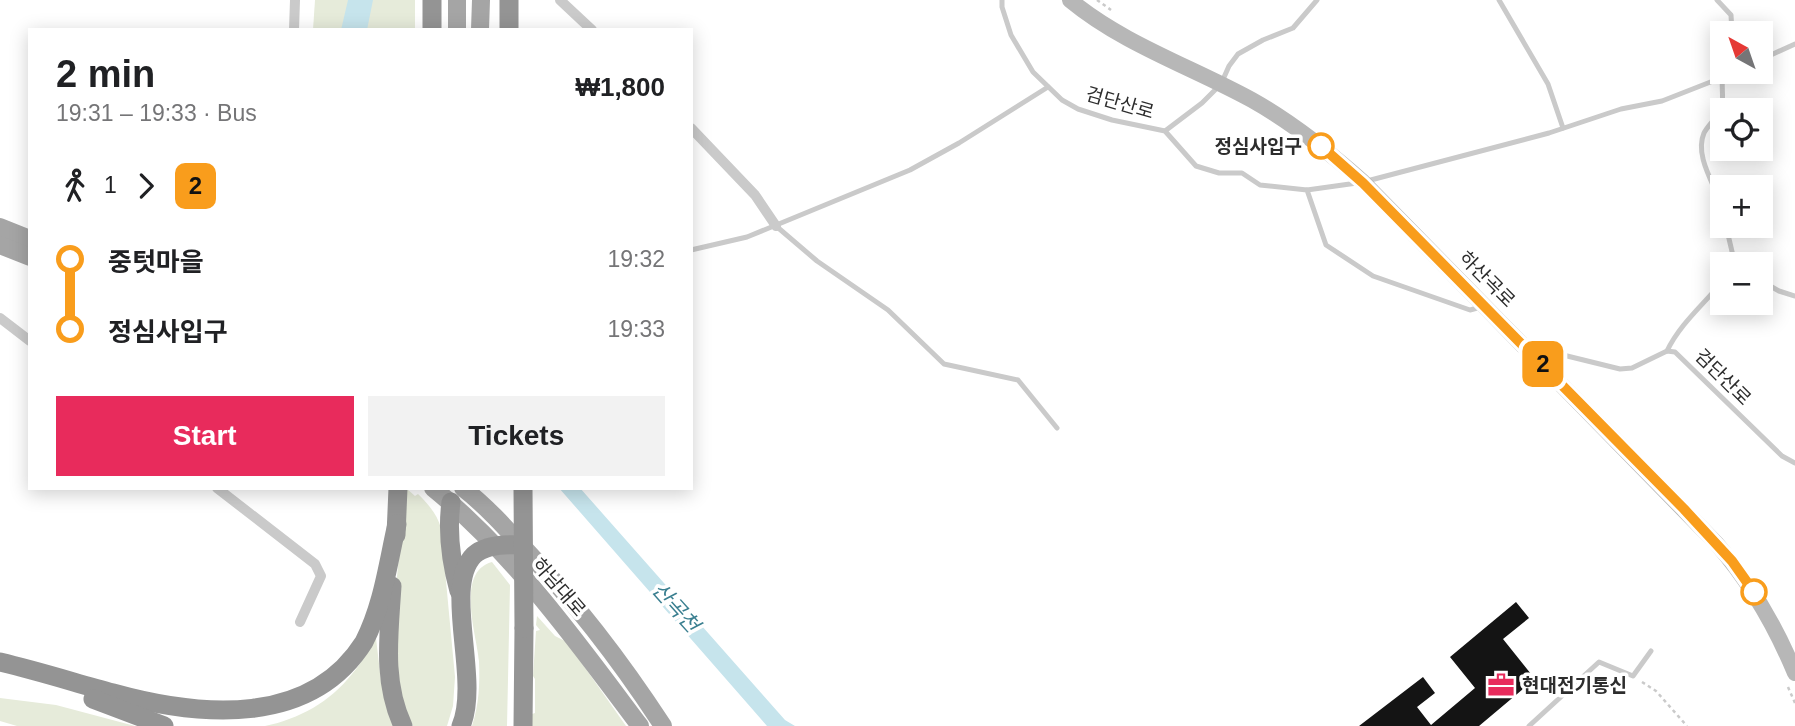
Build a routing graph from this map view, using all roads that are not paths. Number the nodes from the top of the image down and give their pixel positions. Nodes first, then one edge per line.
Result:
1 (295, 0) edge
2 (432, 0) edge
3 (457, 0) edge
4 (481, 0) edge
5 (509, 0) edge
6 (560, 0) edge
7 (1002, 0) edge
8 (1070, 0) edge
9 (1317, 0) edge
10 (1499, 0) edge
11 (1717, 0) edge
12 (1731, 21) edge
13 (293, 28) edge
14 (432, 28) edge
15 (457, 28) edge
16 (481, 28) edge
17 (509, 28) edge
18 (590, 28) edge
19 (1795, 44) edge
20 (1773, 54) edge
21 (1710, 81) edge
22 (1221, 84) junction
23 (1723, 84) edge
24 (1048, 87) junction
25 (1563, 128) junction
26 (693, 130) edge
27 (1165, 131) junction
28 (1711, 175) edge
29 (1363, 183) junction
30 (1307, 190) junction
31 (776, 226) junction
32 (0, 228) edge
33 (28, 238) edge
34 (0, 245) edge
35 (693, 250) edge
36 (28, 256) edge
37 (1773, 288) edge
38 (1710, 296) edge
39 (1795, 296) edge
40 (1485, 306) junction
41 (0, 318) edge
42 (28, 339) edge
43 (1667, 351) junction
44 (1536, 357) junction
45 (1057, 428) dead end
46 (1795, 463) edge
47 (220, 490) edge
48 (398, 490) edge
49 (523, 490) edge
50 (456, 493) edge
51 (397, 524) junction
52 (521, 545) junction
53 (495, 546) junction
54 (460, 595) junction
55 (300, 622) dead end
56 (1651, 651) dead end
57 (9, 664) edge
58 (1795, 673) edge
59 (163, 726) edge
60 (404, 726) edge
61 (461, 726) edge
62 (521, 726) edge
63 (639, 726) edge
64 (663, 726) edge
65 (1530, 726) edge

1 - 13 street
2 - 14 highway
3 - 15 main road
4 - 16 main road
5 - 17 highway
6 - 18 street
7 - 24 lane, 검단산로
8 - 22 street, 하산곡로
9 - 22 lane, 검단산로
10 - 25 lane
11 - 12 lane
19 - 20 lane
21 - 25 lane, 검단산로
22 - 27 lane, 검단산로
22 - 29 street, 하산곡로
23 - 28 lane
24 - 27 lane, 검단산로
24 - 31 lane
25 - 29 lane, 검단산로
26 - 31 street
27 - 30 lane, 검단산로
29 - 30 lane, 검단산로
29 - 40 street, 하산곡로
30 - 40 lane
31 - 35 lane
31 - 45 lane
32 - 33 main road
34 - 36 main road
37 - 39 lane
38 - 43 lane
40 - 44 street, 하산곡로
41 - 42 street
43 - 44 lane, 검단산로
43 - 46 lane, 검단산로
44 - 58 street, 하산곡로
47 - 55 street
48 - 51 highway
49 - 62 highway, bridge
50 - 52 main road, 하남대로
50 - 53 main road, 하남대로
50 - 54 highway
51 - 57 highway
51 - 60 highway
52 - 53 highway
52 - 64 main road, 하남대로
53 - 54 highway
53 - 63 main road, 하남대로
54 - 61 highway
56 - 65 lane
57 - 59 highway

